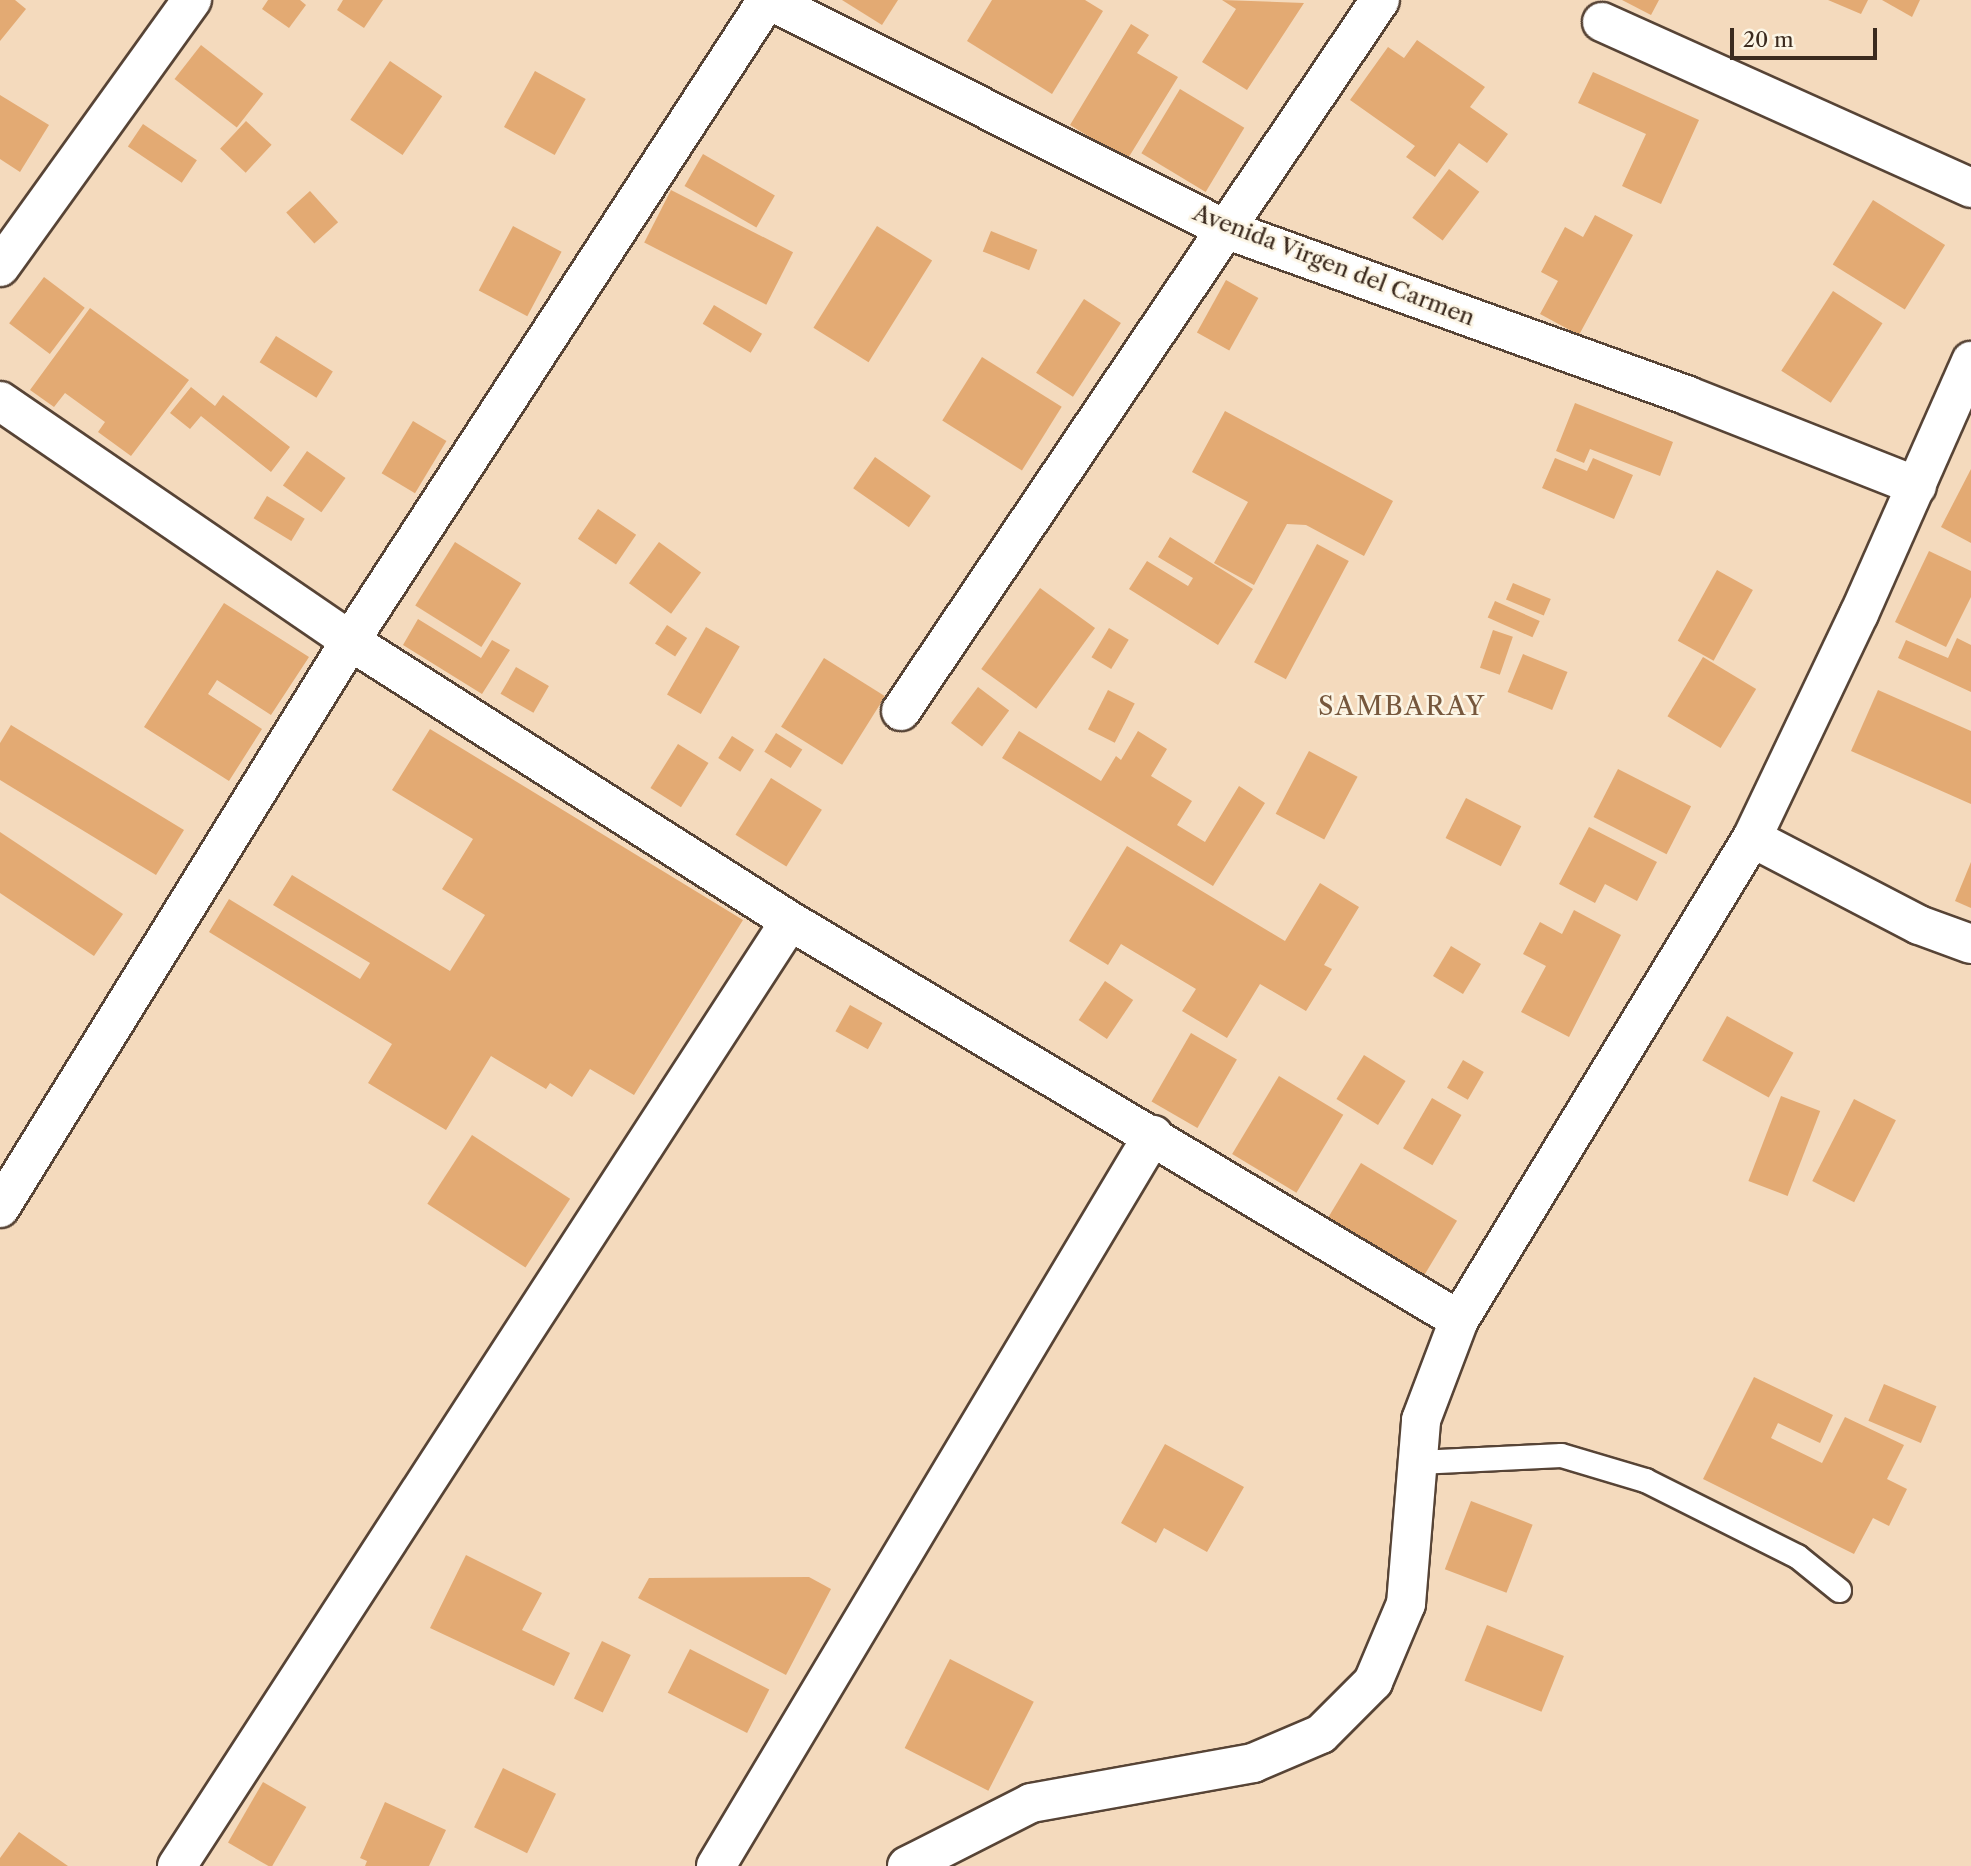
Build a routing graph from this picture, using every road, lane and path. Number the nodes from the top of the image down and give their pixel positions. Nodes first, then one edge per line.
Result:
1 (192, 0) edge
2 (768, 0) edge
3 (1380, 0) edge
4 (1602, 22) dead end
5 (1971, 188) edge
6 (1226, 229) junction
7 (0, 267) edge
8 (1971, 361) edge
9 (0, 401) edge
10 (1917, 486) junction
11 (350, 640) junction
12 (901, 712) dead end
13 (1752, 838) junction
14 (790, 921) junction
15 (1971, 944) edge
16 (1153, 1135) junction
17 (0, 1208) edge
18 (1459, 1320) junction
19 (1418, 1462) junction
20 (1839, 1590) dead end
21 (177, 1866) edge
22 (716, 1866) edge
23 (907, 1866) edge

1 - 7 street
2 - 6 street, Avenida Virgen del Carmen
2 - 11 street
3 - 6 street
4 - 5 street
6 - 10 street, Avenida Virgen del Carmen
6 - 12 street
8 - 10 street
9 - 11 street
10 - 13 street
11 - 14 street
11 - 17 street
13 - 15 street
13 - 18 street
14 - 16 street
14 - 21 street
16 - 18 street
16 - 22 street
18 - 19 street
19 - 20 lane
19 - 23 street

